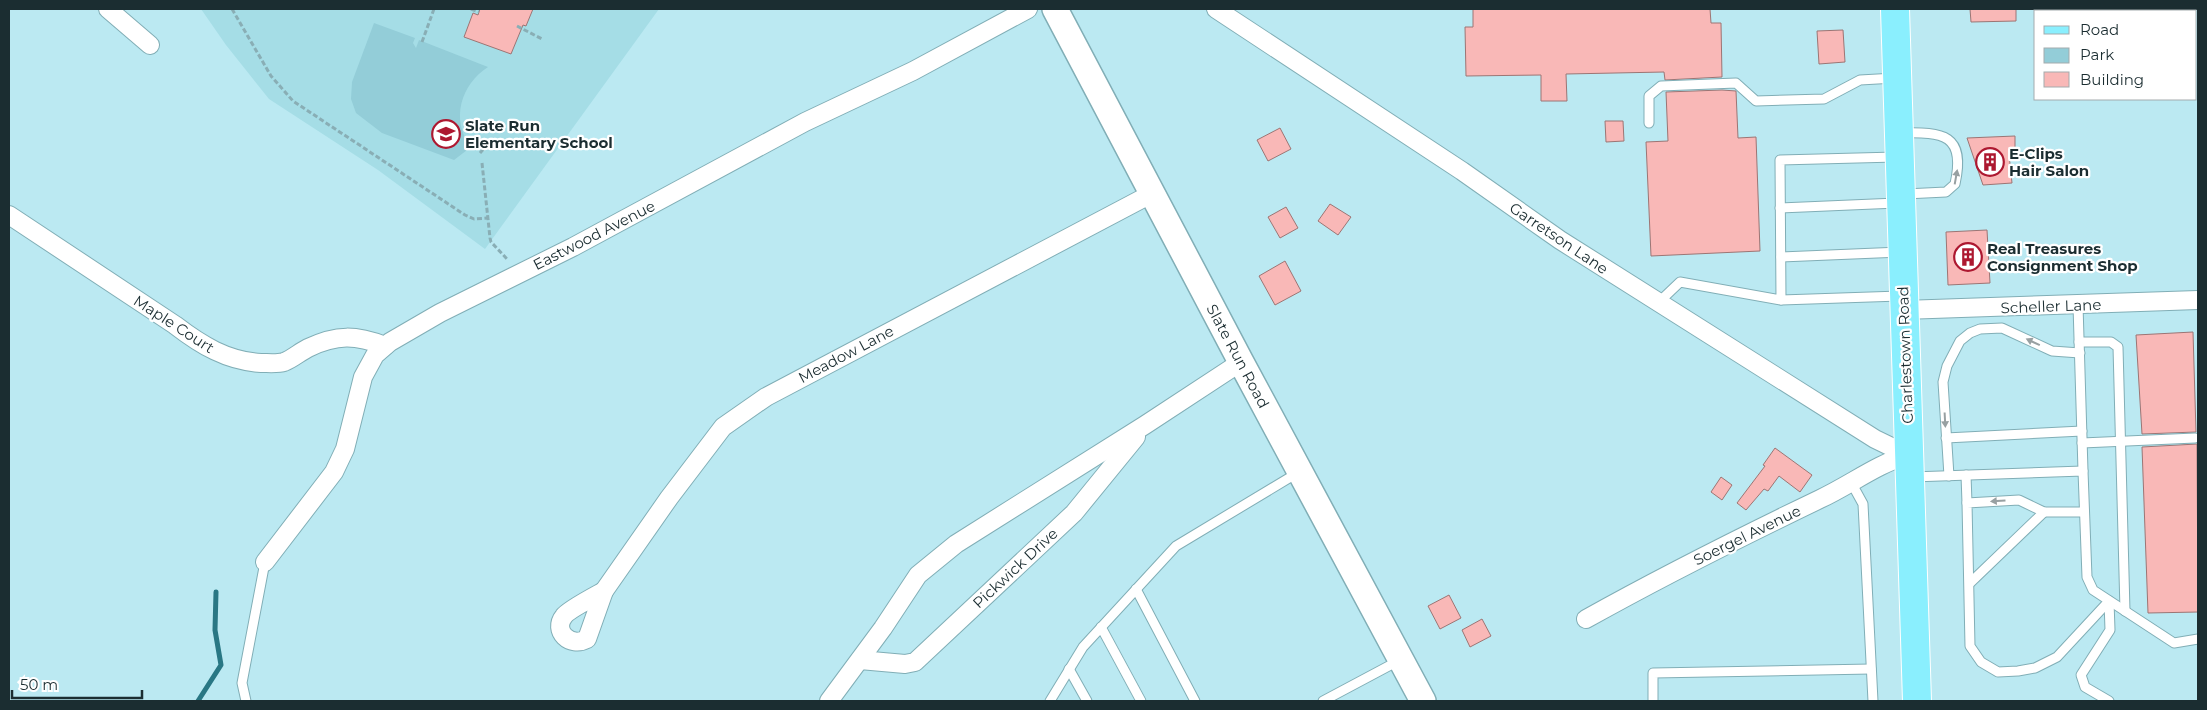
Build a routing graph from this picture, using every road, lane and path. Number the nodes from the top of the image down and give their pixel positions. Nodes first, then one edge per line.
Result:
1 (108, 9) edge
2 (232, 9) edge
3 (434, 9) edge
4 (471, 9) edge
5 (1028, 9) edge
6 (1055, 9) edge
7 (1895, 9) edge
8 (1220, 10) edge
9 (479, 12) dead end
10 (517, 26) dead end
11 (542, 39) dead end
12 (422, 42) dead end
13 (150, 45) dead end
14 (1897, 78) junction
15 (1649, 124) dead end
16 (488, 144) dead end
17 (1899, 145) junction
18 (480, 153) dead end
19 (482, 164) dead end
20 (1152, 193) junction
21 (1900, 199) junction
22 (1780, 208) junction
23 (9, 215) edge
24 (487, 218) junction
25 (1902, 252) junction
26 (1780, 257) junction
27 (520, 273) junction
28 (1781, 300) junction
29 (2198, 300) edge
30 (1659, 302) junction
31 (1903, 303) junction
32 (2078, 305) junction
33 (2079, 342) junction
34 (385, 346) junction
35 (2080, 353) junction
36 (1240, 362) junction
37 (1145, 425) junction
38 (2082, 431) junction
39 (1946, 438) junction
40 (2194, 438) dead end
41 (2121, 441) junction
42 (2082, 443) junction
43 (1909, 466) junction
44 (1301, 471) junction
45 (2082, 471) junction
46 (1966, 475) junction
47 (1949, 476) junction
48 (1852, 484) junction
49 (1967, 503) junction
50 (2044, 512) junction
51 (2084, 512) junction
52 (265, 562) joint
53 (1970, 583) junction
54 (604, 590) dead end
55 (1136, 590) junction
56 (2109, 601) junction
57 (2125, 611) junction
58 (1586, 619) dead end
59 (1102, 627) junction
60 (2198, 639) edge
61 (860, 660) junction
62 (1400, 660) junction
63 (1070, 669) junction
64 (1871, 669) junction
65 (246, 701) edge
66 (829, 701) edge
67 (1050, 701) edge
68 (1086, 701) edge
69 (1141, 701) edge
70 (1195, 701) edge
71 (1323, 701) edge
72 (1423, 701) edge
73 (1653, 701) edge
74 (1872, 701) edge
75 (1917, 701) edge
76 (2109, 701) edge

1 - 13 street
2 - 24 path
3 - 12 path
4 - 9 path
5 - 27 street, Eastwood Avenue
6 - 20 street, Slate Run Road
7 - 14 main road, Charlestown Road
8 - 30 street, Garretson Lane
10 - 11 path
14 - 15 lane
14 - 17 main road, Charlestown Road
16 - 18 path
17 - 21 main road, Charlestown Road
21 -> 17 lane
17 - 22 lane
19 - 24 path
20 - 36 street, Slate Run Road
20 - 54 street, Meadow Lane
21 - 22 lane
21 - 25 main road, Charlestown Road
22 - 26 lane
23 - 34 street, Maple Court
24 - 27 path
25 - 26 lane
25 - 31 main road, Charlestown Road
26 - 28 lane
27 - 34 street, Eastwood Avenue
28 - 30 lane
28 - 31 lane
29 - 32 street, Scheller Lane
30 - 43 street, Garretson Lane
31 - 32 street, Scheller Lane
31 - 43 main road, Charlestown Road
32 - 33 lane
33 - 35 lane
33 - 41 lane
34 - 52 street, Eastwood Avenue
35 - 38 lane
35 -> 39 lane
36 - 37 street, Pickwick Drive
36 - 44 street, Slate Run Road
37 - 61 street, Pickwick Drive
37 - 61 street, Pickwick Drive
38 - 39 lane
38 - 42 lane
39 - 47 lane
40 - 41 lane
41 - 42 lane
41 - 57 lane
42 - 45 lane
43 - 47 lane
43 - 48 street, Soergel Avenue
43 - 75 main road, Charlestown Road
44 - 55 lane
44 - 62 street, Slate Run Road
45 - 46 lane
45 - 51 lane
46 - 47 lane
46 - 49 lane
48 - 58 street, Soergel Avenue
48 - 64 lane
50 -> 49 lane
49 - 53 lane
50 - 51 lane
50 - 53 lane
51 - 56 lane
52 - 65 lane
53 - 56 lane
55 - 59 lane
55 - 70 lane
56 - 57 lane
56 - 76 lane
57 - 60 lane
59 - 63 lane
59 - 69 lane
61 - 66 street, Pickwick Drive
62 - 71 lane
62 - 72 street, Slate Run Road
63 - 67 lane
63 - 68 lane
64 - 73 lane
64 - 74 lane

